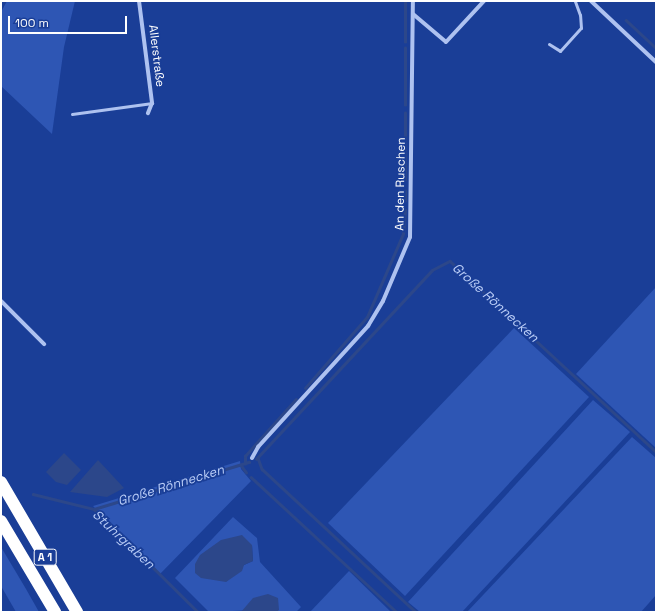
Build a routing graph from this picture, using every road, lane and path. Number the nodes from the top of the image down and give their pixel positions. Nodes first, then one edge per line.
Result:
1 (139, 1) edge
2 (413, 1) edge
3 (484, 1) edge
4 (575, 1) edge
5 (591, 1) edge
6 (413, 14) junction
7 (549, 44) dead end
8 (656, 62) edge
9 (152, 103) junction
10 (148, 113) dead end
11 (72, 114) dead end
12 (1, 301) edge
13 (44, 344) dead end
14 (252, 458) dead end
15 (1, 482) edge
16 (1, 521) edge
17 (55, 612) edge
18 (77, 612) edge

1 - 9 street, Allerstraße
2 - 6 street, An den Ruschen
3 - 6 street
4 - 7 lane
5 - 8 street
6 - 14 street, An den Ruschen
9 - 10 street, Allerstraße
9 - 11 lane
12 - 13 street
15 - 18 highway, A 1
16 - 17 highway, A 1

